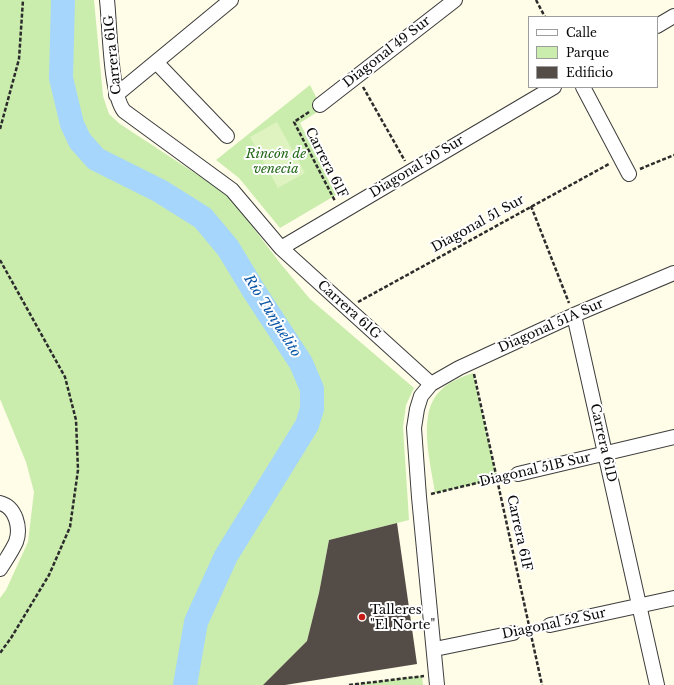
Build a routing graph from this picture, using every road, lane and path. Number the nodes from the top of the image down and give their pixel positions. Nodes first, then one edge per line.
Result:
1 (23, 0) edge
2 (107, 0) edge
3 (231, 0) edge
4 (455, 0) edge
5 (536, 0) edge
6 (545, 16) edge
7 (674, 16) edge
8 (658, 25) edge
9 (156, 62) junction
10 (357, 76) junction
11 (552, 88) edge
12 (584, 88) edge
13 (116, 95) junction
14 (320, 105) joint
15 (0, 129) edge
16 (227, 136) dead end
17 (674, 154) edge
18 (620, 158) junction
19 (411, 171) junction
20 (629, 174) joint
21 (531, 206) junction
22 (341, 213) junction
23 (281, 248) junction
24 (0, 260) edge
25 (674, 273) edge
26 (347, 308) junction
27 (574, 315) junction
28 (471, 362) junction
29 (431, 384) junction
30 (674, 437) edge
31 (605, 453) junction
32 (518, 474) joint
33 (496, 479) junction
34 (419, 497) junction
35 (0, 503) edge
36 (0, 569) edge
37 (674, 598) edge
38 (640, 605) junction
39 (550, 624) joint
40 (529, 629) junction
41 (513, 632) joint
42 (435, 649) junction
43 (0, 653) edge
44 (437, 680) edge
45 (349, 685) edge
46 (542, 685) edge
47 (657, 685) edge

1 - 15 path
2 - 13 street, Carrera 61G
3 - 9 street
4 - 10 street, Diagonal 49 Sur
5 - 6 path
7 - 8 street
9 - 13 street
9 - 16 street
10 - 14 street, Diagonal 49 Sur
10 - 19 path
11 - 19 street, Diagonal 50 Sur
12 - 18 street
13 - 23 street, Carrera 61G
14 - 22 path, Carrera 61F
17 - 20 path
18 - 20 street
18 - 21 path, Diagonal 51 Sur
19 - 22 street, Diagonal 50 Sur
21 - 26 path, Diagonal 51 Sur
21 - 27 path
22 - 23 street, Diagonal 50 Sur
23 - 26 street, Carrera 61G
24 - 43 path
25 - 27 street, Diagonal 51A Sur
26 - 29 street, Carrera 61G
27 - 28 street, Diagonal 51A Sur
27 - 31 street, Carrera 61D
28 - 29 street, Diagonal 51A Sur
28 - 33 path, Carrera 61F
29 - 34 street
30 - 31 street, Diagonal 51B Sur
31 - 32 street, Diagonal 51B Sur
31 - 38 street, Carrera 61D
32 - 33 path, Diagonal 51B Sur
33 - 34 path, Diagonal 51B Sur
33 - 40 path, Carrera 61F
34 - 42 street
35 - 36 street
37 - 38 street, Diagonal 52 Sur
38 - 39 street, Diagonal 52 Sur
38 - 47 street, Carrera 61D
39 - 40 path, Diagonal 52 Sur
40 - 41 path, Diagonal 52 Sur
40 - 46 path, Carrera 61F
41 - 42 street, Diagonal 52 Sur
42 - 44 street
44 - 45 path

